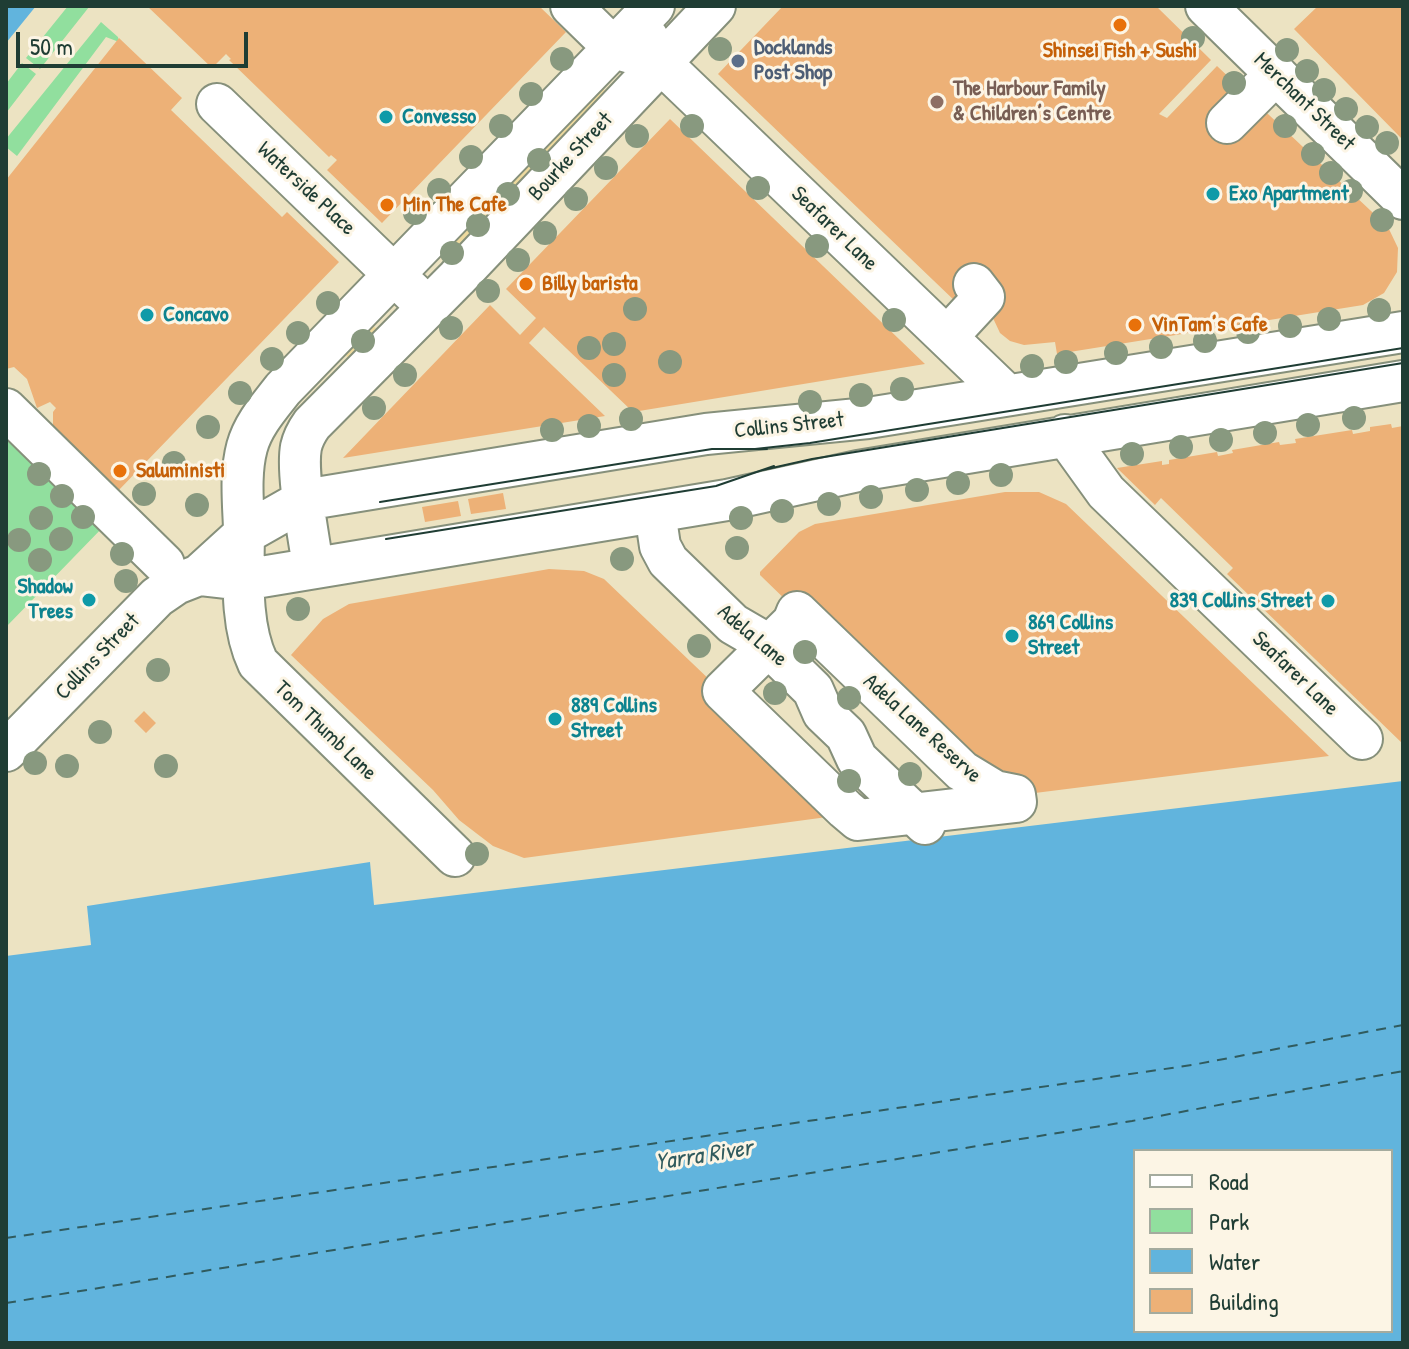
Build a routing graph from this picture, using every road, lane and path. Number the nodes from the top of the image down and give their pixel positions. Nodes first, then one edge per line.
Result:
1 (571, 6) edge
2 (715, 6) edge
3 (1206, 6) edge
4 (633, 20) edge
5 (661, 63) junction
6 (1276, 74) junction
7 (217, 104) dead end
8 (1227, 123) dead end
9 (1403, 199) edge
10 (395, 275) junction
11 (984, 296) dead end
12 (427, 307) junction
13 (1403, 332) edge
14 (954, 344) junction
15 (1403, 381) edge
16 (1007, 395) junction
17 (6, 409) edge
18 (1065, 435) junction
19 (304, 500) junction
20 (655, 512) junction
21 (244, 534) junction
22 (313, 567) junction
23 (182, 570) junction
24 (243, 580) junction
25 (768, 646) junction
26 (1362, 739) dead end
27 (6, 751) edge
28 (920, 819) junction
29 (455, 856) dead end

1 - 4 street, Seafarer Lane
2 - 5 street, Bourke Street
3 - 6 street, Merchant Street
4 - 5 street, Seafarer Lane
4 - 10 street, Bourke Street
5 - 12 street, Bourke Street
5 - 14 street, Seafarer Lane
6 - 8 street
6 - 9 street, Merchant Street
7 - 10 street, Waterside Place
10 - 12 street
10 - 21 street, Bourke Street
11 - 14 street
12 - 19 street, Bourke Street
13 - 16 street, Collins Street
14 - 16 street, Seafarer Lane
15 - 18 street
16 - 19 street, Collins Street
17 - 23 street
18 - 20 street
18 - 26 street, Seafarer Lane
19 - 21 street, Collins Street
19 - 22 street, Bourke Street
20 - 22 street
20 - 25 street, Adela Lane
21 - 23 street, Collins Street
21 - 24 street, Bourke Street
22 - 24 street
23 - 24 street
23 - 27 street, Collins Street
24 - 29 street, Tom Thumb Lane
25 - 28 street, Adela Lane
25 - 28 street, Adela Lane Reserve
25 - 28 street, Adela Lane Reserve

